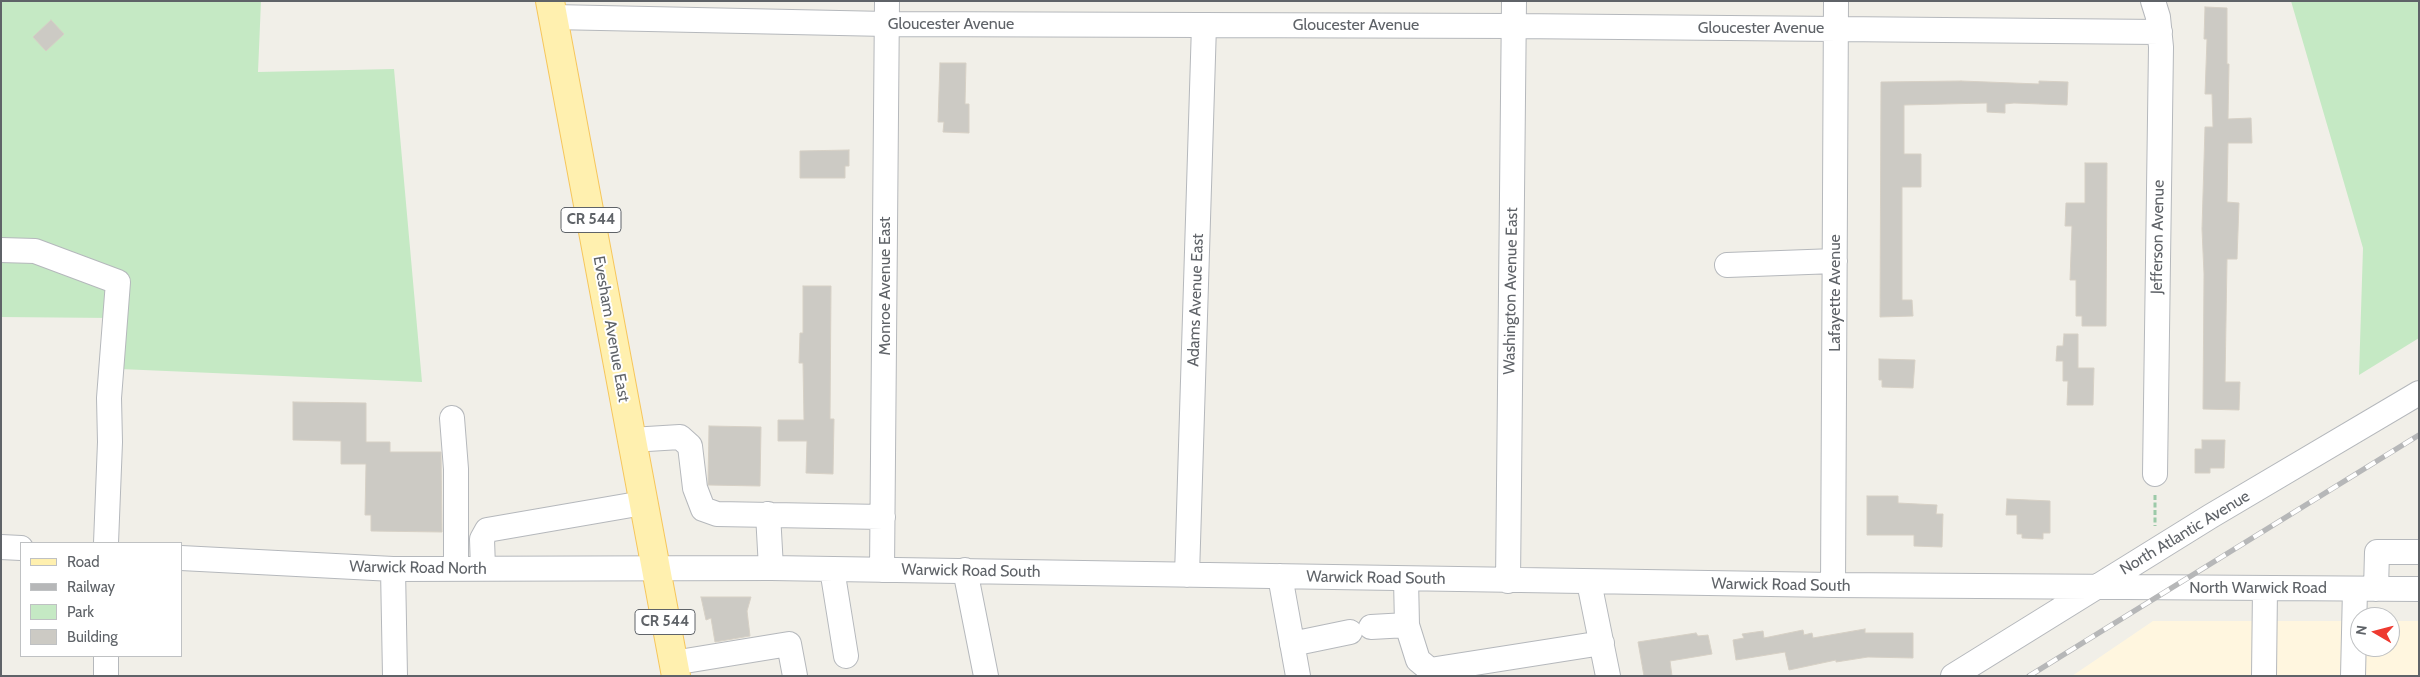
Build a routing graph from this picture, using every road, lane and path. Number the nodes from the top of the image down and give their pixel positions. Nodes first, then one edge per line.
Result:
1 (1514, 1) edge
2 (1836, 1) edge
3 (2153, 1) edge
4 (551, 9) edge
5 (679, 10) edge
6 (887, 13) edge
7 (1204, 25) junction
8 (1513, 26) junction
9 (1836, 28) junction
10 (2160, 32) junction
11 (1, 250) edge
12 (1835, 261) junction
13 (1727, 265) dead end
14 (2419, 393) edge
15 (452, 418) dead end
16 (631, 440) junction
17 (2155, 474) joint
18 (643, 503) junction
19 (768, 514) junction
20 (883, 518) junction
21 (106, 542) edge
22 (1, 547) edge
23 (20, 548) edge
24 (2155, 551) junction
25 (2419, 552) edge
26 (182, 558) edge
27 (456, 568) junction
28 (483, 568) junction
29 (771, 568) junction
30 (393, 569) junction
31 (655, 569) junction
32 (832, 569) junction
33 (882, 570) junction
34 (965, 570) junction
35 (1187, 575) junction
36 (1280, 576) junction
37 (1406, 579) junction
38 (1508, 581) junction
39 (1589, 582) junction
40 (1833, 585) junction
41 (2097, 587) junction
42 (2264, 588) junction
43 (2365, 589) junction
44 (2419, 589) edge
45 (1407, 625) junction
46 (1602, 643) junction
47 (1292, 644) junction
48 (846, 656) dead end
49 (106, 657) edge
50 (674, 669) edge
51 (106, 676) edge
52 (395, 676) edge
53 (795, 676) edge
54 (986, 676) edge
55 (1298, 676) edge
56 (1608, 676) edge
57 (1953, 676) edge
58 (2264, 676) edge
59 (2353, 676) edge

1 - 8 street, Washington Avenue East
2 - 9 street, Lafayette Avenue
3 - 10 street, Jefferson Avenue
4 - 5 street, Gloucester Avenue
4 - 16 main road, Evesham Avenue East / CR 544
5 - 6 street, Gloucester Avenue
6 - 7 street, Gloucester Avenue
6 - 20 street, Monroe Avenue East
7 - 8 street, Gloucester Avenue
7 - 35 street, Adams Avenue East
8 - 9 street, Gloucester Avenue
8 - 38 street, Washington Avenue East
9 - 10 street, Gloucester Avenue
9 - 12 street, Lafayette Avenue
10 - 17 street, Jefferson Avenue
11 - 21 street
12 - 13 street
12 - 40 street, Lafayette Avenue
14 - 24 street, North Atlantic Avenue
15 - 27 street
16 - 18 main road, Evesham Avenue East / CR 544
16 - 19 street
17 - 24 path
18 - 28 street
18 - 31 main road, Evesham Avenue East / CR 544
19 - 20 street
19 - 29 street
20 - 33 street, Monroe Avenue East
22 - 23 street
24 - 41 street, North Atlantic Avenue
25 - 43 street
26 - 30 street, Warwick Road North
27 - 28 street, Warwick Road North
27 - 30 street, Warwick Road North
28 - 31 street, Warwick Road North
29 - 31 street, Warwick Road South
29 - 32 street, Warwick Road South
30 - 52 street
31 - 50 main road, CR 544
32 - 33 street, Warwick Road South
32 - 48 street
33 - 34 street, Warwick Road South
34 - 35 street, Warwick Road South
34 - 54 street
35 - 36 street, Warwick Road South
36 - 37 street, Warwick Road South
36 - 47 street
37 - 38 street, Warwick Road South
37 - 45 street
38 - 39 street, Warwick Road South
39 - 40 street, Warwick Road South
39 - 46 street
40 - 41 street, Warwick Road South
41 - 42 street, North Warwick Road
41 - 57 street, North Atlantic Avenue
42 - 43 street, North Warwick Road
42 - 58 street
43 - 44 street, North Warwick Road
43 - 59 street
45 - 46 street
45 - 47 street
46 - 56 street
47 - 55 street
49 - 51 street
50 - 53 street

